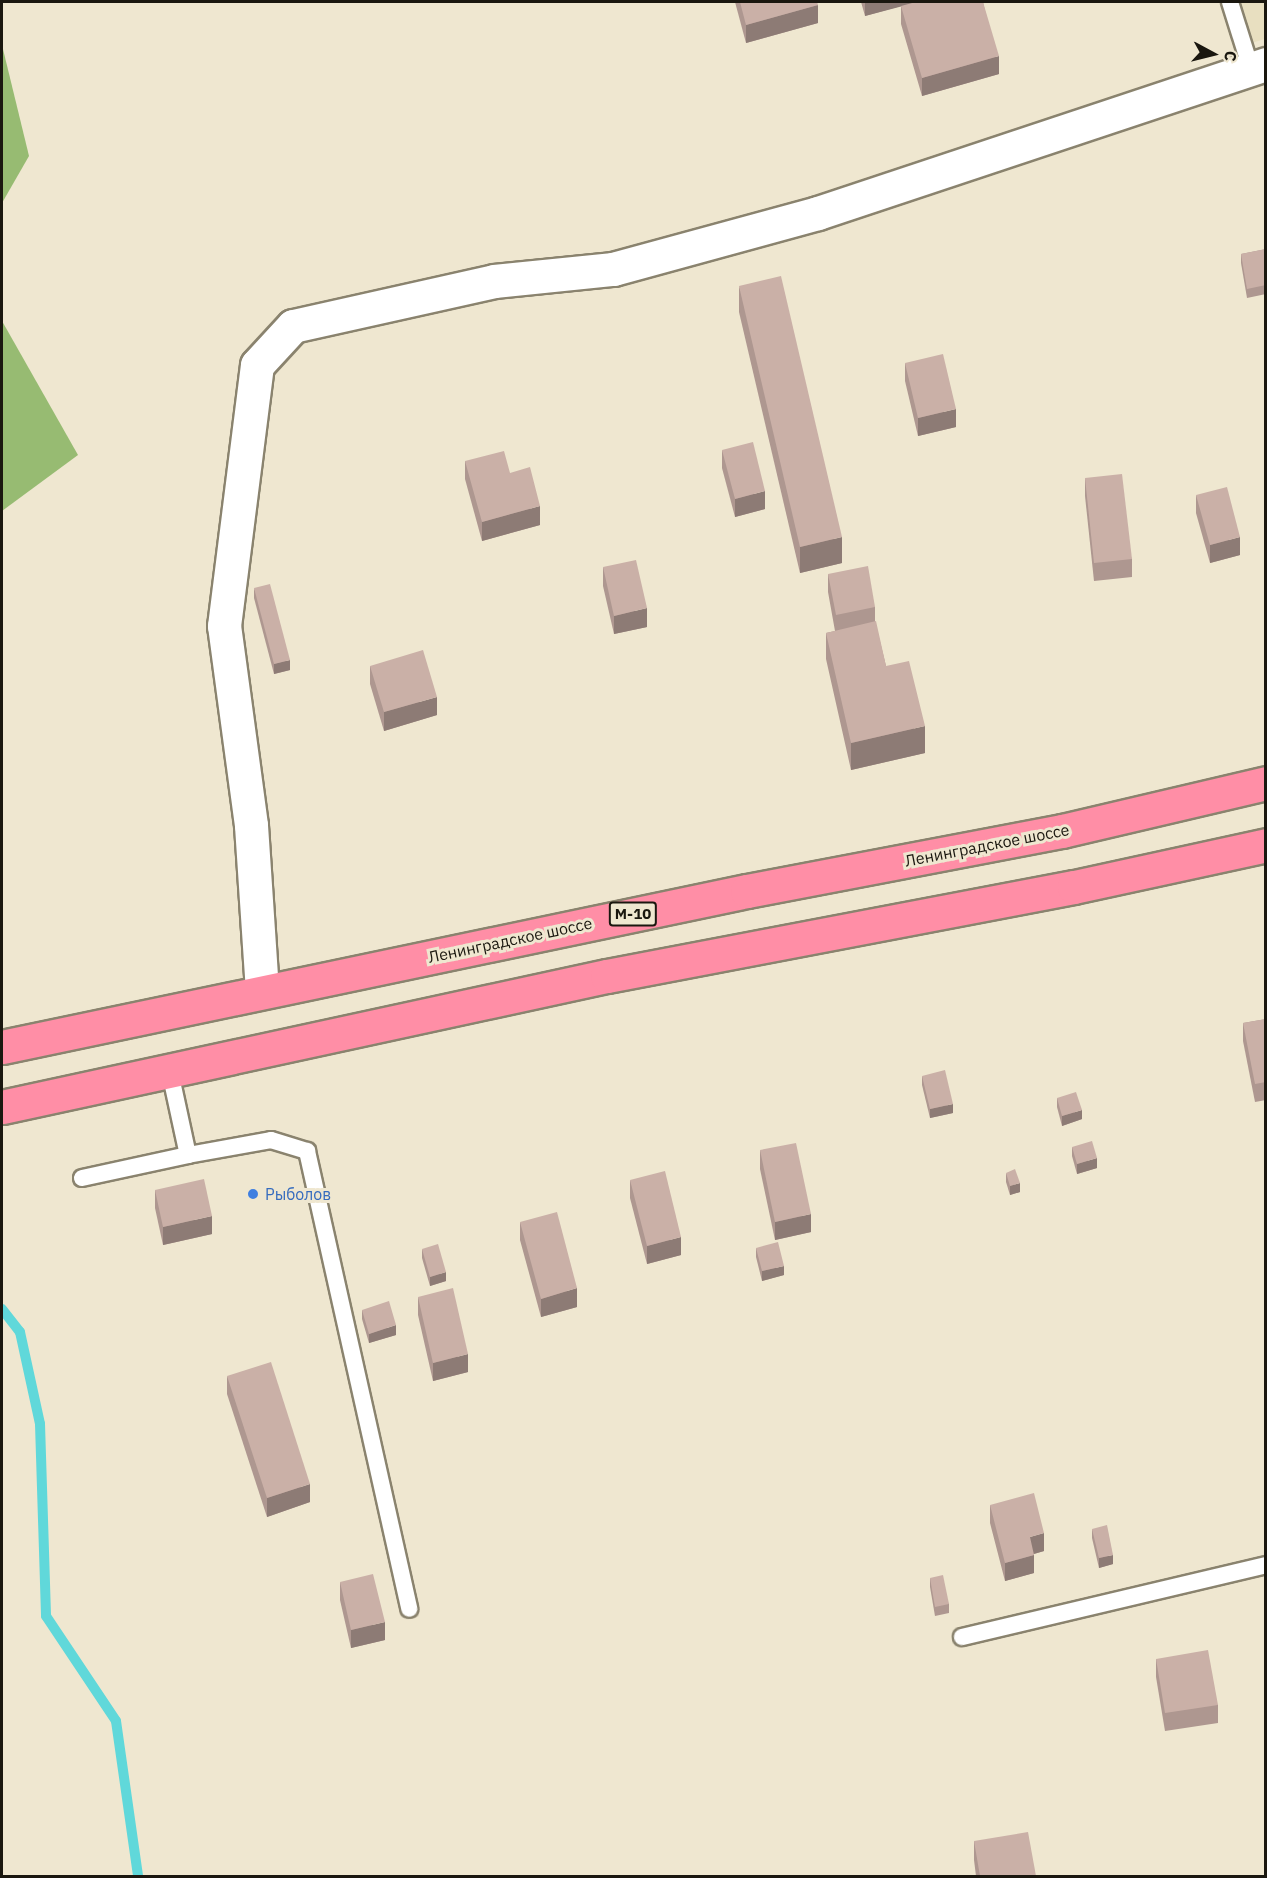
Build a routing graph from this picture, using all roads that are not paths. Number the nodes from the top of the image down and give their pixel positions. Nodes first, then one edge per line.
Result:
1 (1230, 2) edge
2 (1258, 67) edge
3 (1266, 783) edge
4 (1266, 845) edge
5 (262, 991) junction
6 (2, 1047) edge
7 (170, 1072) junction
8 (2, 1107) edge
9 (188, 1155) junction
10 (82, 1178) dead end
11 (1266, 1565) edge
12 (409, 1609) dead end
13 (962, 1637) dead end

1 - 2 lane
2 - 5 street
3 - 5 highway, Ленинградское шоссе / М-10
4 - 7 highway
5 - 6 highway, Ленинградское шоссе / М-10
7 - 8 highway
7 - 9 lane
9 - 10 lane
9 - 12 lane
11 - 13 lane

